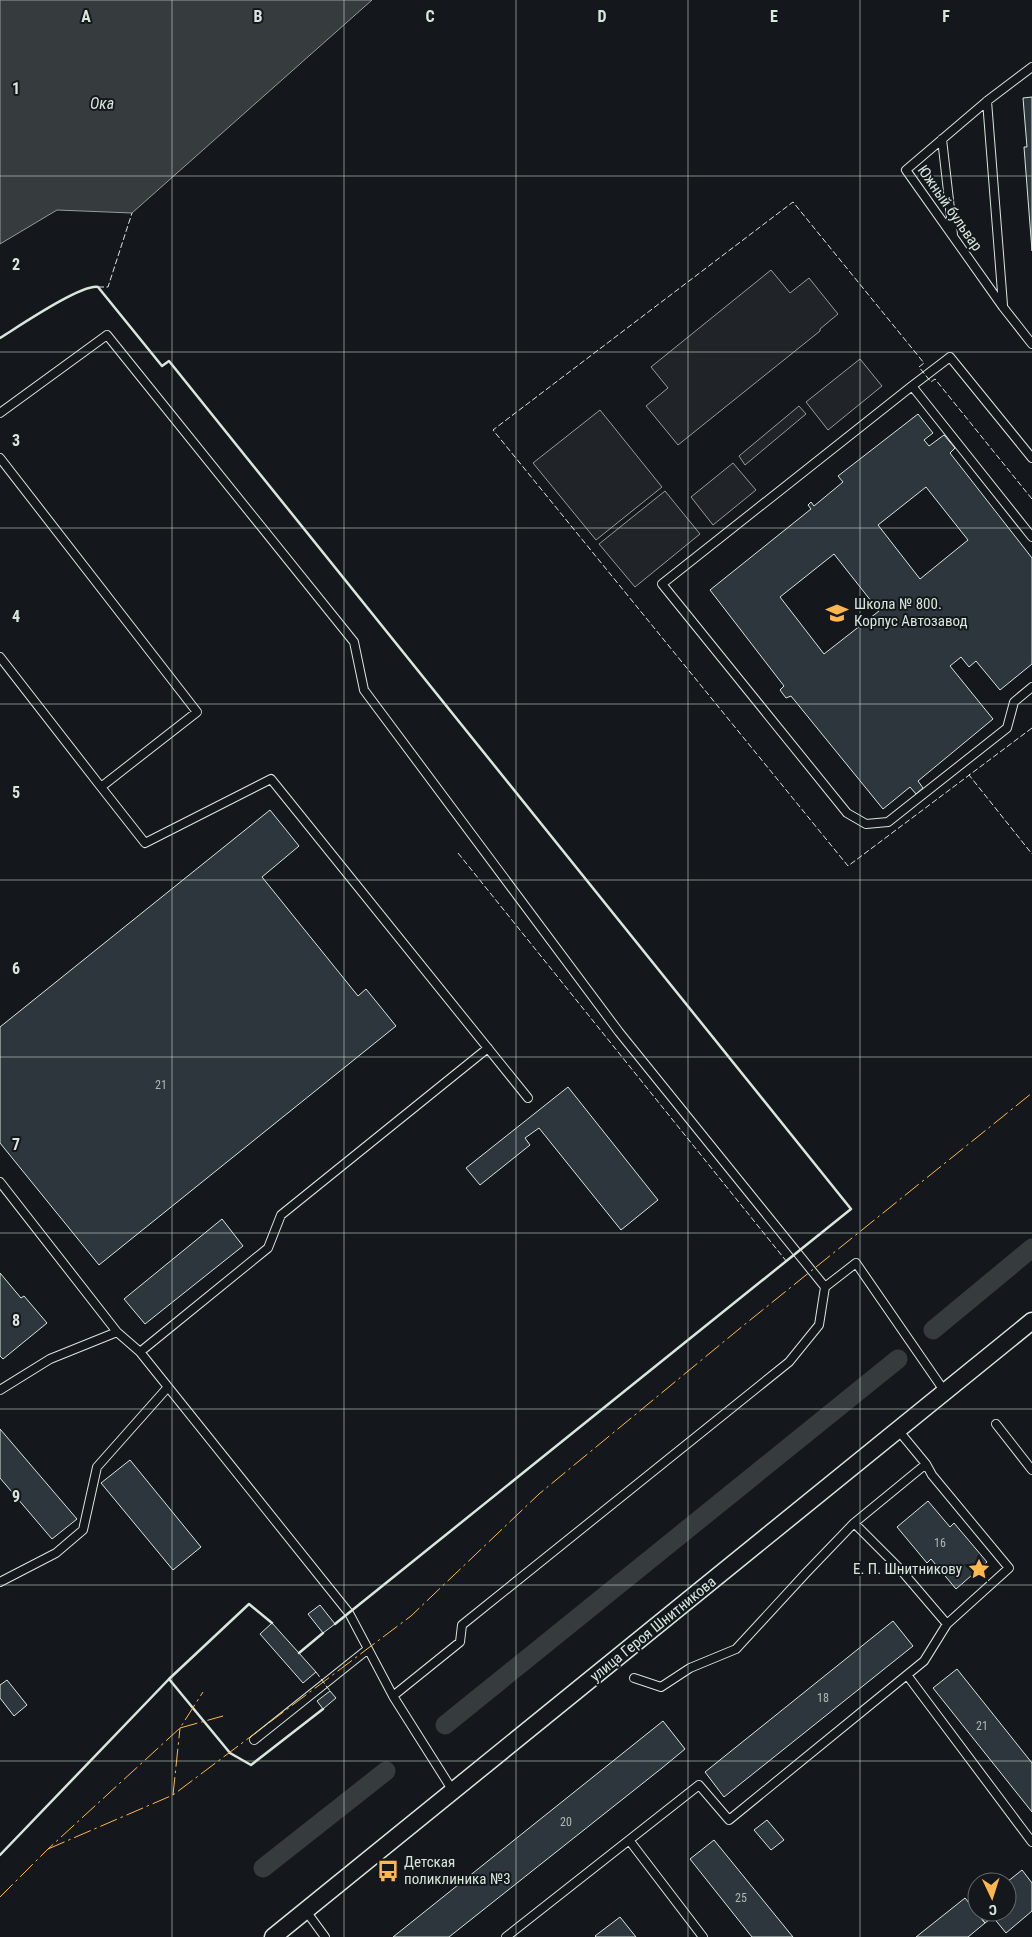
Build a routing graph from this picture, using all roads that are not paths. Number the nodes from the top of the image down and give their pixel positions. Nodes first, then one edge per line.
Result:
1 (1032, 67) edge
2 (986, 102) junction
3 (942, 139) junction
4 (953, 237) junction
5 (1003, 307) junction
6 (1032, 344) edge
7 (912, 386) junction
8 (0, 413) edge
9 (0, 458) edge
10 (1032, 458) edge
11 (1032, 537) edge
12 (0, 656) edge
13 (1032, 687) edge
14 (101, 787) junction
15 (488, 1048) junction
16 (528, 1098) dead end
17 (0, 1182) edge
18 (825, 1287) junction
19 (1032, 1321) edge
20 (116, 1332) junction
21 (140, 1352) junction
22 (168, 1387) junction
23 (0, 1390) edge
24 (945, 1392) junction
25 (996, 1424) dead end
26 (898, 1430) junction
27 (926, 1464) junction
28 (1032, 1470) edge
29 (854, 1523) junction
30 (0, 1582) edge
31 (947, 1624) junction
32 (368, 1649) junction
33 (907, 1675) junction
34 (634, 1678) dead end
35 (393, 1696) junction
36 (254, 1740) dead end
37 (453, 1791) junction
38 (629, 1840) junction
39 (1032, 1842) edge
40 (306, 1911) junction
41 (273, 1937) edge
42 (325, 1937) edge
43 (506, 1937) edge
44 (703, 1937) edge

1 - 2 lane, Южный бульвар
2 - 3 lane, Южный бульвар
2 - 5 lane
3 - 4 lane
3 - 4 lane, Южный бульвар
4 - 5 lane, Южный бульвар
5 - 6 lane, Южный бульвар
7 - 10 lane
7 - 11 lane
7 - 13 lane
8 - 18 lane
9 - 14 lane
12 - 14 lane
14 - 15 lane
15 - 16 lane
15 - 21 lane
17 - 20 lane
18 - 24 lane
18 - 35 lane
19 - 24 street, улица Героя Шнитникова
20 - 21 lane
20 - 23 lane
21 - 22 lane
22 - 30 lane
22 - 32 lane
24 - 26 street, улица Героя Шнитникова
25 - 28 lane
26 - 27 lane
26 - 37 street, улица Героя Шнитникова
27 - 29 lane
27 - 31 lane
29 - 31 lane
29 - 34 lane
31 - 33 lane
32 - 35 lane
32 - 36 lane
33 - 38 lane
33 - 39 lane
35 - 37 lane
37 - 40 street, улица Героя Шнитникова
38 - 43 lane
38 - 44 lane
40 - 41 street, улица Героя Шнитникова
40 - 42 lane

